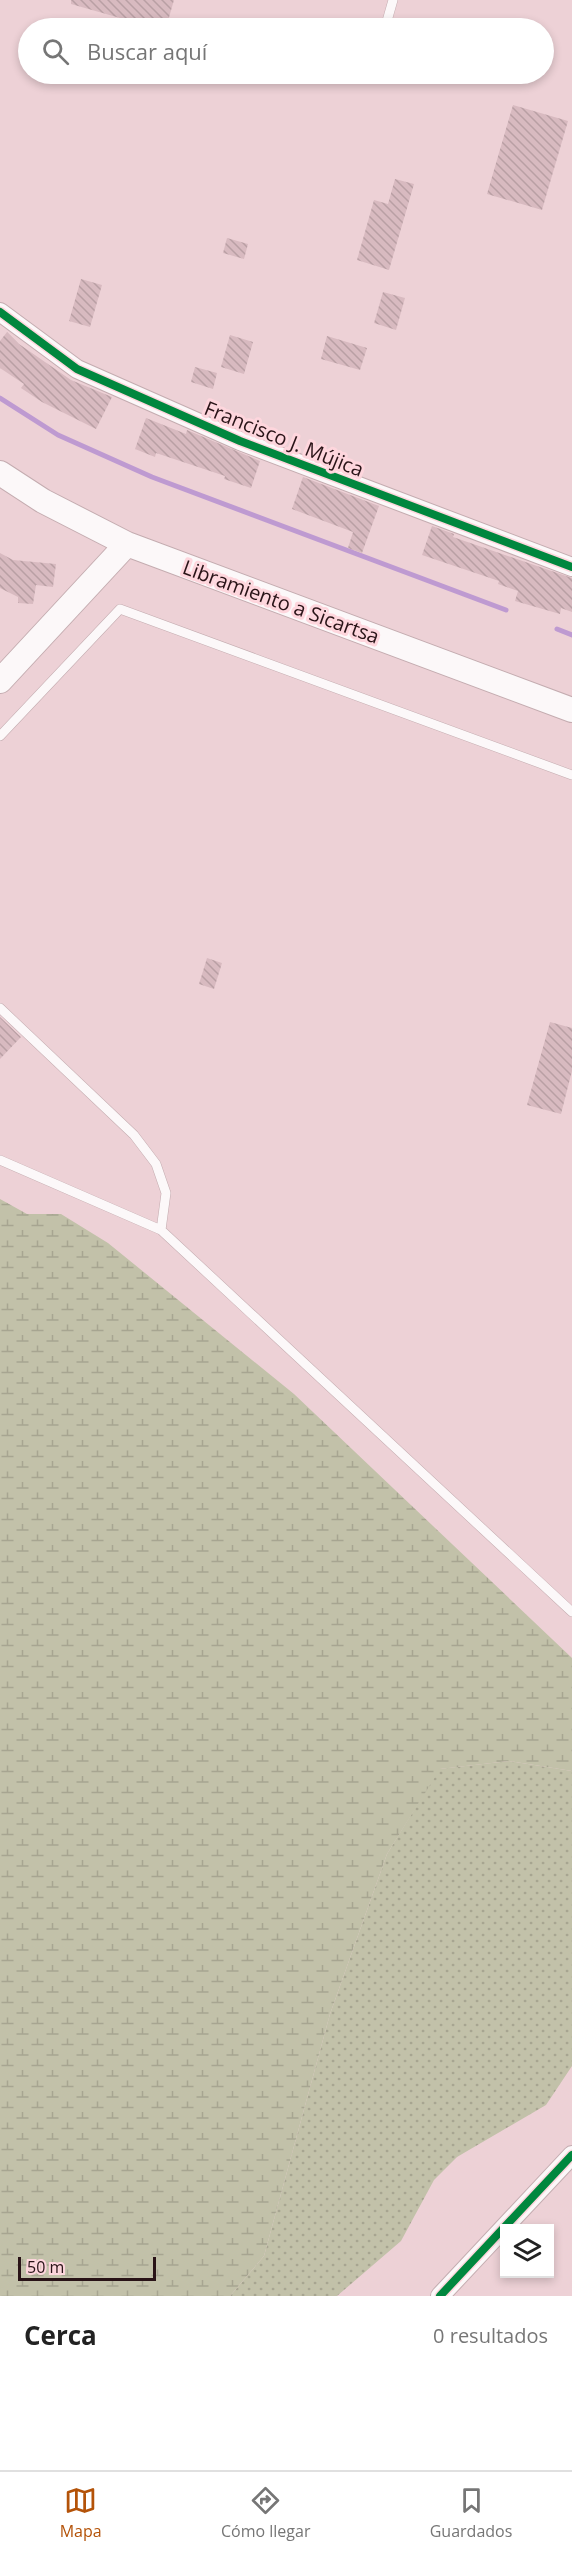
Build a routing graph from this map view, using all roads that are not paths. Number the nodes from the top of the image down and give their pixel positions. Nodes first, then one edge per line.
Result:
1 (393, 0) edge
2 (388, 18) edge
3 (0, 312) edge
4 (0, 473) edge
5 (127, 544) junction
6 (572, 567) edge
7 (0, 681) edge
8 (572, 710) edge
9 (0, 736) edge
10 (572, 775) edge
11 (0, 1008) edge
12 (0, 1160) edge
13 (161, 1230) junction
14 (572, 1612) edge
15 (572, 2155) edge
16 (440, 2296) edge

1 - 2 lane
3 - 6 street, Francisco J. Mújica
4 - 5 main road, Libramiento a Sicartsa
5 - 7 main road
5 - 8 main road, Libramiento a Sicartsa
9 - 10 lane
11 - 13 lane
12 - 13 lane
13 - 14 lane
15 - 16 street

